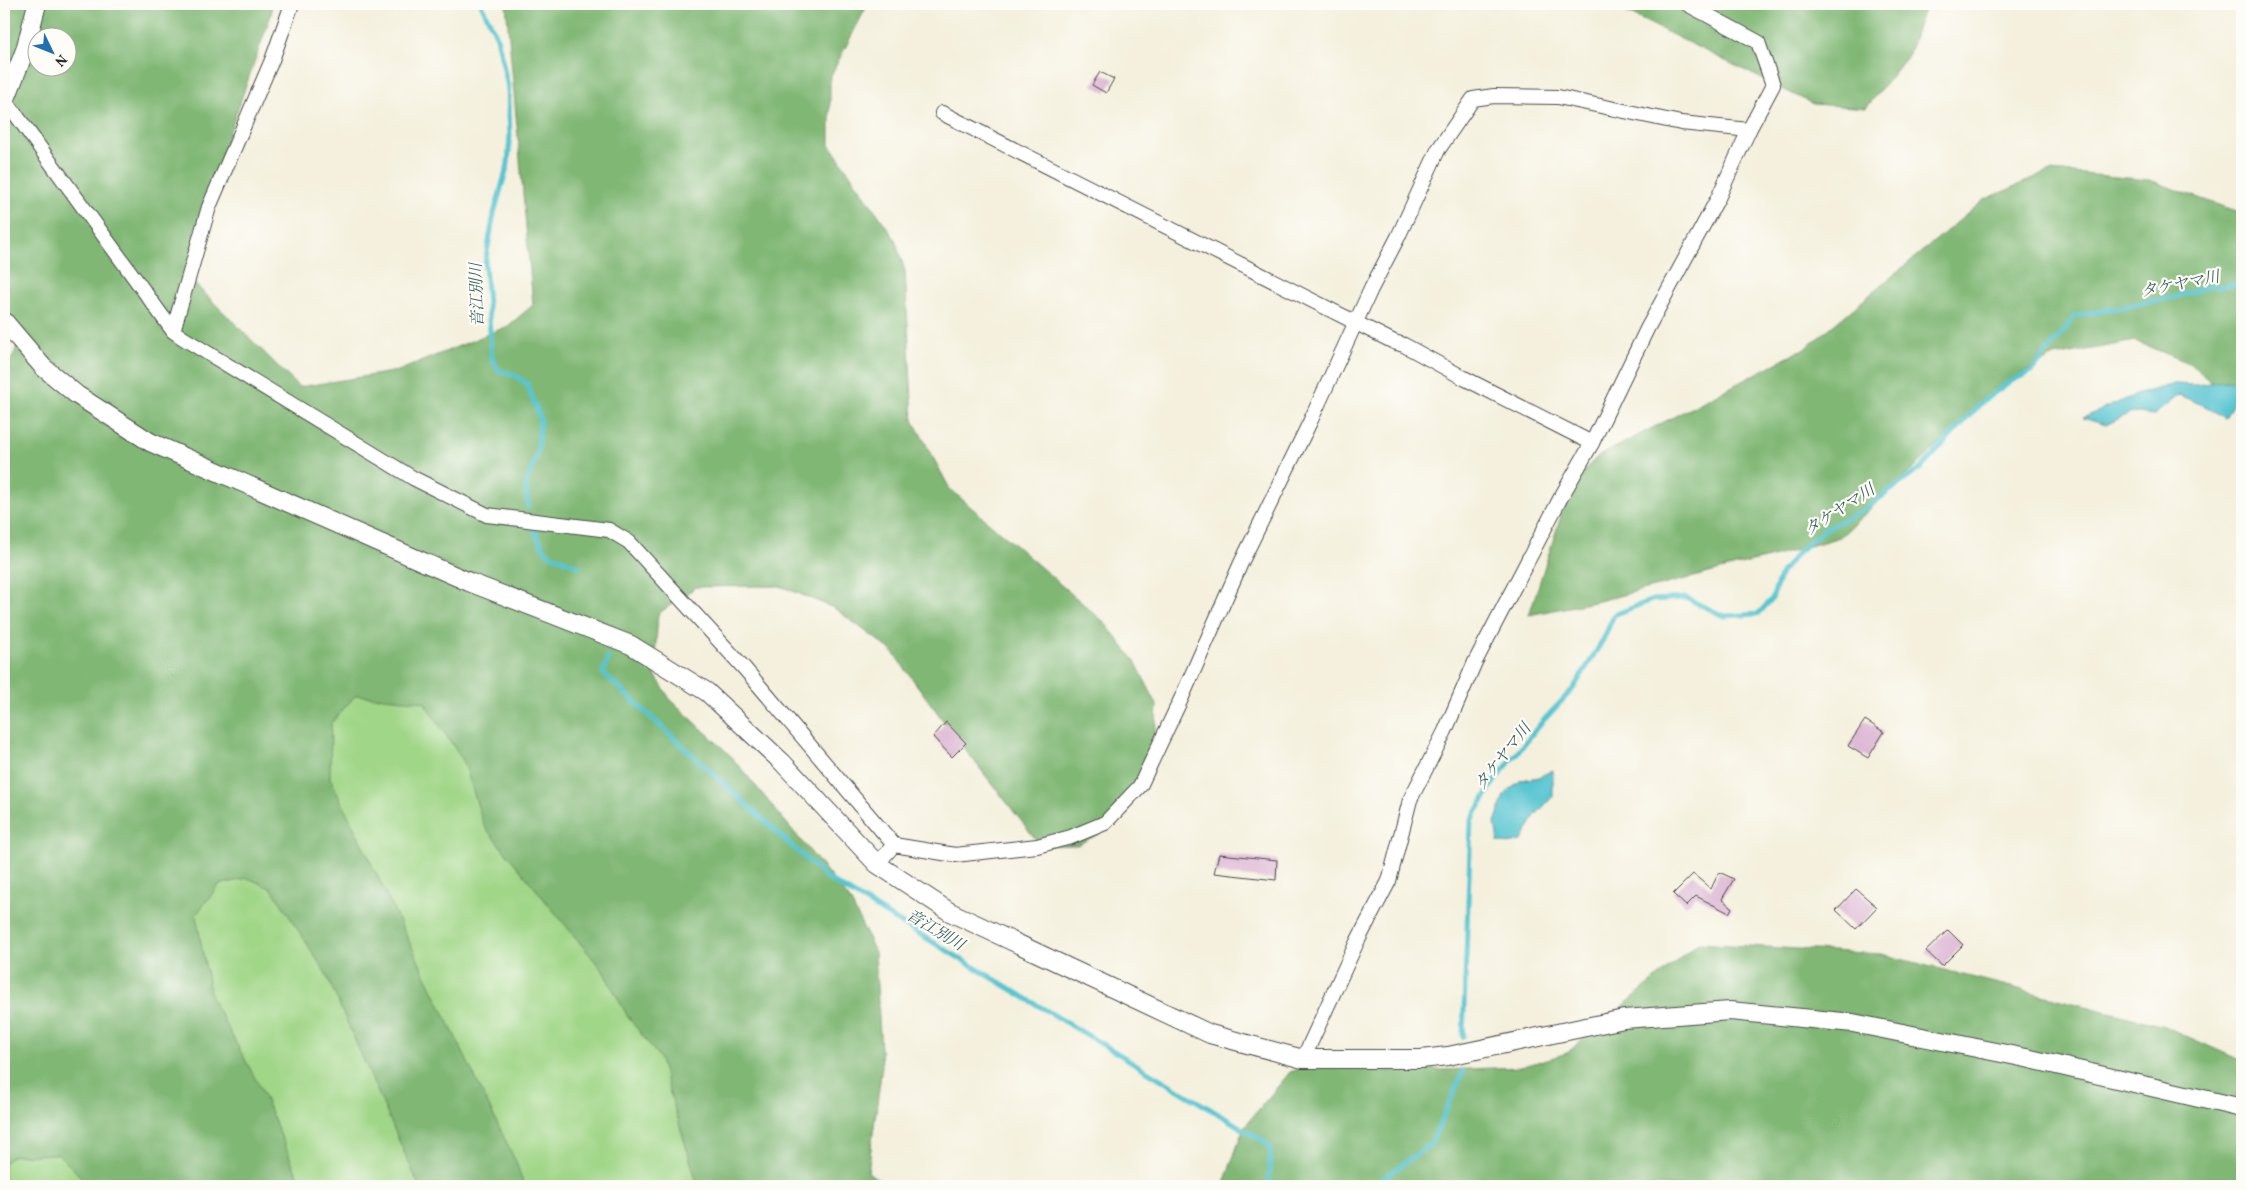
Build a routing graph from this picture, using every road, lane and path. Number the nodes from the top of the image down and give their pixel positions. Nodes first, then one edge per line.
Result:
1 (37, 4) edge
2 (292, 4) edge
3 (1687, 4) edge
4 (5, 102) edge
5 (942, 113) dead end
6 (1749, 130) junction
7 (4, 320) edge
8 (1355, 322) junction
9 (173, 331) junction
10 (1592, 442) junction
11 (894, 845) junction
12 (877, 864) junction
13 (1303, 1059) junction
14 (2242, 1108) edge

1 - 4 street
2 - 9 street
3 - 6 street
4 - 9 street
5 - 8 street
6 - 8 street
6 - 10 street
7 - 12 street
8 - 10 street
8 - 11 street
9 - 11 street
10 - 13 street
11 - 12 street
12 - 13 street
13 - 14 street

